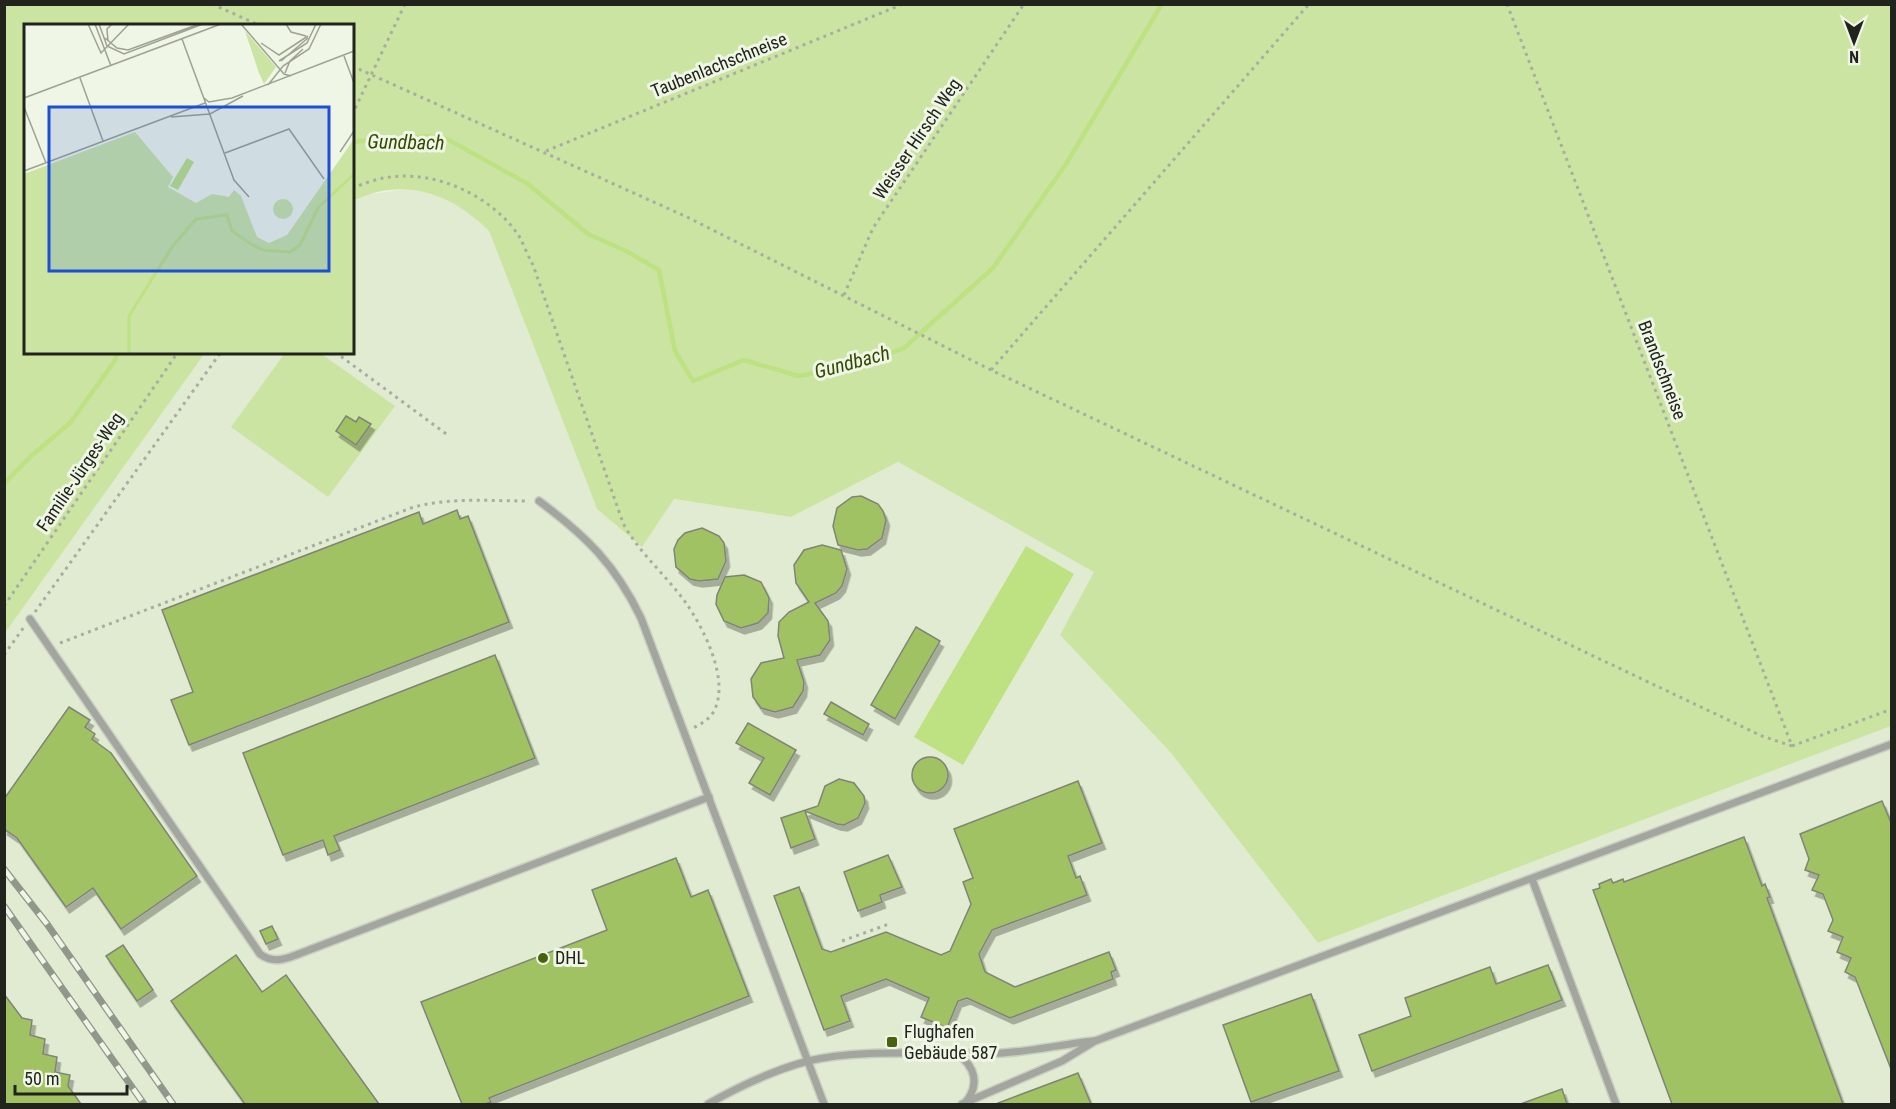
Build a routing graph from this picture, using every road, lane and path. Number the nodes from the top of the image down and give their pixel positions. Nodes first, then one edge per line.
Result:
1 (212, 4) edge
2 (405, 4) edge
3 (903, 4) edge
4 (1024, 4) edge
5 (1309, 4) edge
6 (1507, 4) edge
7 (257, 24) edge
8 (354, 67) edge
9 (372, 74) junction
10 (354, 112) edge
11 (546, 151) junction
12 (354, 187) edge
13 (844, 295) junction
14 (177, 354) edge
15 (220, 354) edge
16 (337, 354) edge
17 (991, 370) junction
18 (449, 436) dead end
19 (539, 501) joint
20 (4, 606) edge
21 (30, 619) junction
22 (49, 648) junction
23 (4, 655) edge
24 (1892, 709) edge
25 (684, 733) junction
26 (1892, 744) edge
27 (1792, 746) junction
28 (709, 797) junction
29 (1532, 879) junction
30 (889, 924) dead end
31 (842, 941) dead end
32 (1095, 1041) junction
33 (958, 1054) junction
34 (808, 1061) junction
35 (708, 1104) edge
36 (824, 1104) edge
37 (963, 1104) edge
38 (1616, 1104) edge

1 - 7 path
2 - 9 path
3 - 11 path, Taubenlachschneise
4 - 13 path, Weisser Hirsch Weg
5 - 17 path
6 - 27 path, Brandschneise
8 - 9 path
9 - 10 path
9 - 11 path
11 - 13 path
12 - 25 path
13 - 17 path
14 - 20 path, Familie-Jürges-Weg
15 - 21 path
16 - 18 path
17 - 27 path
19 - 22 path
19 - 25 lane
21 - 22 lane
21 - 23 path
22 - 28 lane
24 - 27 path
25 - 28 lane
26 - 29 lane
28 - 34 lane
29 - 32 lane
29 - 38 lane
30 - 31 path
32 - 33 lane
32 - 37 lane
33 - 34 lane
33 - 37 lane
34 - 35 lane
34 - 36 lane

